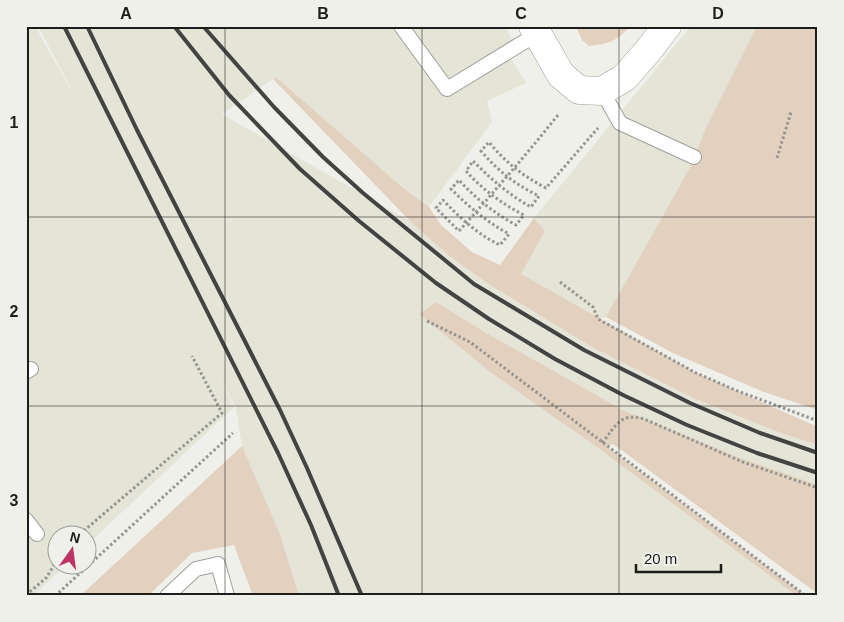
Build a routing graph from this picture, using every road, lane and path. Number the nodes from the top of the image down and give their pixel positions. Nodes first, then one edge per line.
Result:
1 (401, 26) edge
2 (667, 26) edge
3 (535, 30) edge
4 (590, 91) junction
5 (791, 112) dead end
6 (558, 115) dead end
7 (600, 125) dead end
8 (694, 157) dead end
9 (776, 158) dead end
10 (515, 168) junction
11 (507, 177) junction
12 (499, 186) junction
13 (491, 195) junction
14 (483, 203) junction
15 (476, 212) junction
16 (466, 223) junction
17 (560, 282) dead end
18 (427, 321) dead end
19 (192, 356) dead end
20 (818, 421) edge
21 (233, 433) dead end
22 (602, 443) junction
23 (818, 488) edge
24 (26, 520) edge
25 (92, 524) edge
26 (37, 534) dead end
27 (49, 574) edge
28 (26, 595) edge
29 (55, 596) edge
30 (167, 596) edge
31 (227, 596) edge
32 (806, 596) edge

1 - 3 lane
2 - 4 street
3 - 4 street
4 - 8 lane
5 - 9 path
6 - 10 path
7 - 10 path
10 - 11 path
10 - 11 path
11 - 12 path
11 - 12 path
12 - 13 path
12 - 13 path
13 - 14 path
13 - 14 path
14 - 15 path
14 - 15 path
15 - 16 path
15 - 16 path
16 - 16 path
17 - 20 path
18 - 22 path
19 - 25 path
21 - 29 path
22 - 23 path
22 - 32 path
24 - 26 lane
27 - 28 path
30 - 31 lane

